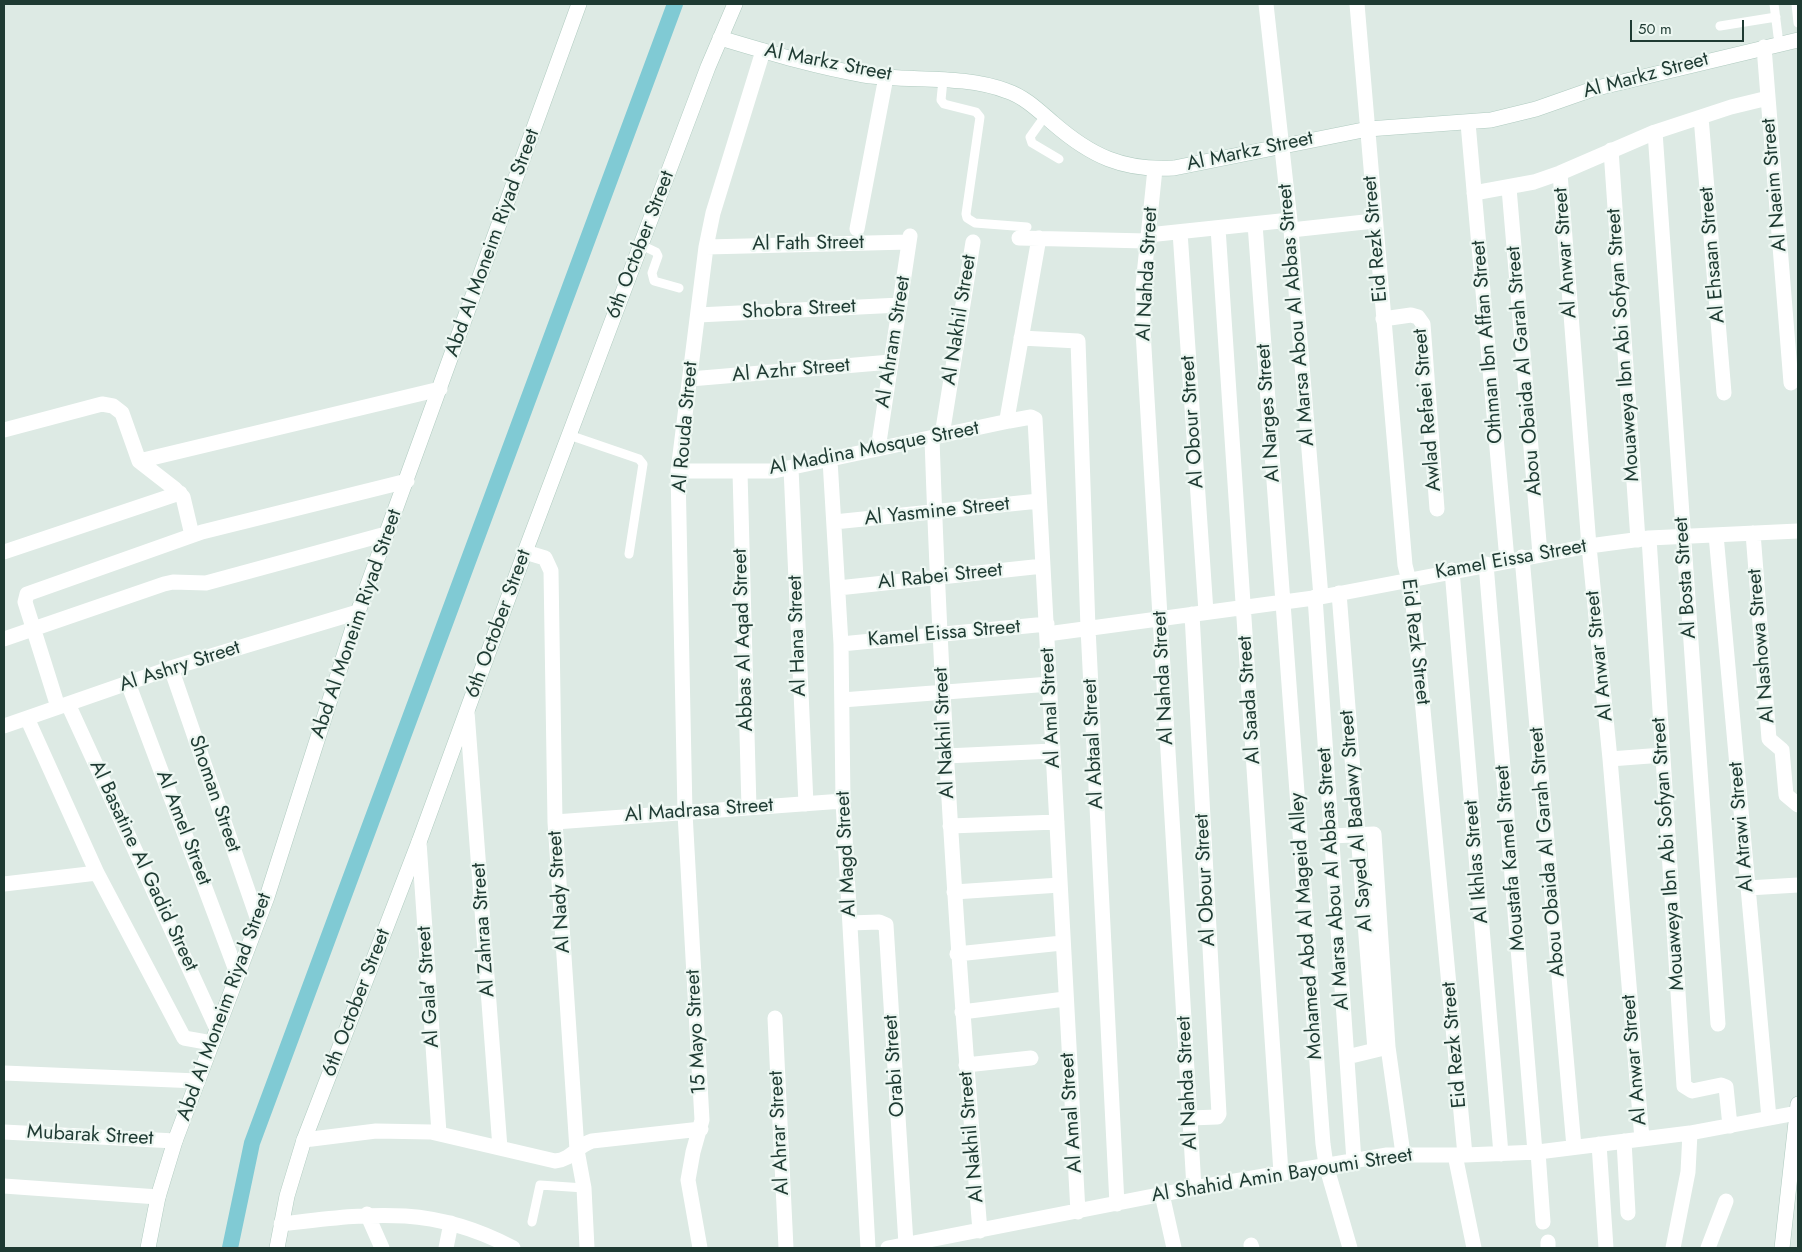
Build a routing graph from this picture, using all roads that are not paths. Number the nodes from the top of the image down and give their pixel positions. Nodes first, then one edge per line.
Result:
1 (579, 4) edge
2 (735, 4) edge
3 (1266, 4) edge
4 (1357, 4) edge
5 (1774, 4) edge
6 (1796, 4) edge
7 (1776, 17) junction
8 (1798, 22) edge
9 (1720, 26) dead end
10 (720, 38) junction
11 (1798, 40) edge
12 (1772, 46) junction
13 (763, 51) junction
14 (886, 77) junction
15 (944, 80) junction
16 (1768, 98) junction
17 (1045, 116) junction
18 (1701, 117) junction
19 (1468, 123) junction
20 (1368, 129) junction
21 (1655, 132) junction
22 (1282, 146) junction
23 (1611, 150) junction
24 (1059, 159) dead end
25 (1154, 169) junction
26 (1560, 173) junction
27 (1510, 188) junction
28 (1474, 193) junction
29 (1374, 221) junction
30 (1255, 224) junction
31 (1290, 225) junction
32 (1218, 228) junction
33 (858, 229) dead end
34 (1023, 232) joint
35 (1180, 232) junction
36 (1039, 238) junction
37 (1148, 238) junction
38 (910, 239) joint
39 (973, 242) dead end
40 (641, 245) junction
41 (706, 246) junction
42 (679, 288) dead end
43 (900, 305) junction
44 (698, 315) junction
45 (1383, 319) junction
46 (1021, 338) junction
47 (1794, 352) edge
48 (891, 362) junction
49 (690, 379) junction
50 (1790, 383) dead end
51 (440, 389) junction
52 (1724, 393) dead end
53 (1008, 422) junction
54 (4, 430) edge
55 (569, 435) junction
56 (932, 438) junction
57 (878, 449) junction
58 (830, 460) junction
59 (139, 461) junction
60 (791, 468) junction
61 (678, 470) junction
62 (740, 472) junction
63 (407, 481) junction
64 (180, 493) junction
65 (1040, 501) junction
66 (1437, 509) dead end
67 (934, 512) junction
68 (834, 522) junction
69 (1798, 531) edge
70 (1753, 533) junction
71 (386, 534) junction
72 (192, 535) junction
73 (1716, 535) junction
74 (1684, 536) junction
75 (1643, 539) junction
76 (1589, 546) junction
77 (4, 552) edge
78 (525, 552) junction
79 (629, 554) dead end
80 (1540, 554) junction
81 (1522, 558) junction
82 (1507, 560) junction
83 (1486, 564) junction
84 (1043, 566) junction
85 (1452, 570) junction
86 (937, 578) junction
87 (1408, 578) junction
88 (838, 588) junction
89 (1339, 593) junction
90 (1318, 597) junction
91 (1282, 602) junction
92 (1244, 607) junction
93 (358, 612) junction
94 (1199, 613) junction
95 (1160, 618) junction
96 (1088, 628) junction
97 (34, 629) junction
98 (1047, 629) junction
99 (939, 634) junction
100 (4, 640) edge
101 (841, 644) junction
102 (171, 668) junction
103 (128, 683) junction
104 (1050, 684) junction
105 (942, 692) junction
106 (842, 700) junction
107 (63, 705) junction
108 (467, 712) junction
109 (27, 718) junction
110 (4, 726) edge
111 (1054, 752) junction
112 (1663, 755) junction
113 (946, 756) junction
114 (1610, 759) junction
115 (843, 800) junction
116 (1797, 800) edge
117 (806, 804) junction
118 (749, 808) junction
119 (685, 812) junction
120 (555, 822) junction
121 (1057, 822) junction
122 (950, 826) junction
123 (1358, 834) junction
124 (1331, 836) junction
125 (420, 842) junction
126 (97, 873) junction
127 (4, 884) edge
128 (1060, 885) junction
129 (1798, 885) edge
130 (1748, 888) junction
131 (954, 892) junction
132 (258, 920) junction
133 (850, 923) junction
134 (1062, 943) junction
135 (957, 954) junction
136 (237, 973) junction
137 (1065, 999) junction
138 (962, 1012) junction
139 (775, 1018) dead end
140 (1718, 1024) dead end
141 (215, 1036) junction
142 (1382, 1048) junction
143 (1347, 1057) junction
144 (1031, 1058) dead end
145 (966, 1065) junction
146 (4, 1073) edge
147 (198, 1081) junction
148 (1798, 1108) edge
149 (1190, 1118) junction
150 (1768, 1118) junction
151 (1730, 1126) junction
152 (701, 1129) junction
153 (4, 1132) edge
154 (439, 1133) junction
155 (1690, 1133) junction
156 (1642, 1139) junction
157 (304, 1140) junction
158 (175, 1141) junction
159 (1624, 1141) junction
160 (1599, 1144) junction
161 (1574, 1147) junction
162 (500, 1148) junction
163 (577, 1150) junction
164 (1537, 1152) junction
165 (1403, 1154) junction
166 (1501, 1154) junction
167 (1460, 1155) junction
168 (1354, 1161) junction
169 (1326, 1165) junction
170 (1281, 1173) junction
171 (4, 1186) edge
172 (584, 1188) junction
173 (1194, 1188) junction
174 (1162, 1194) junction
175 (158, 1197) junction
176 (1726, 1201) dead end
177 (1117, 1204) junction
178 (1078, 1212) junction
179 (1628, 1213) dead end
180 (367, 1214) junction
181 (532, 1222) dead end
182 (1543, 1222) dead end
183 (451, 1223) junction
184 (281, 1224) junction
185 (980, 1231) junction
186 (964, 1241) edge
187 (906, 1244) junction
188 (694, 1247) edge
189 (148, 1248) edge
190 (277, 1248) edge
191 (382, 1248) edge
192 (446, 1248) edge
193 (513, 1248) edge
194 (587, 1248) edge
195 (786, 1248) edge
196 (868, 1248) edge
197 (888, 1248) edge
198 (1174, 1248) edge
199 (1350, 1248) edge
200 (1474, 1248) edge
201 (1606, 1248) edge
202 (1673, 1248) edge
203 (1708, 1248) edge
204 (1782, 1248) edge

1 - 51 street, Abd Al Moneim Riyad Street
2 - 10 street, 6th October Street
3 - 22 street, Al Marsa Abou Al Abbas Street
4 - 20 street, Eid Rezk Street
5 - 7 lane
6 - 8 lane
7 - 9 lane
7 - 12 lane
10 - 13 street, Al Markz Street
10 - 40 street, 6th October Street
11 - 12 street, Al Markz Street
12 - 16 street, Al Naeim Street
12 - 19 street, Al Markz Street
13 - 14 street, Al Markz Street
13 - 41 street, Al Rouda Street
14 - 15 street, Al Markz Street
14 - 33 street
15 - 17 street, Al Markz Street
15 - 34 lane
16 - 18 street
16 - 47 street, Al Naeim Street
17 - 24 lane
17 - 25 street, Al Markz Street
18 - 21 street
18 - 52 street, Al Ehsaan Street
19 - 20 street, Al Markz Street
19 - 28 street, Othman Ibn Affan Street
20 - 22 street, Al Markz Street
20 - 29 street, Eid Rezk Street
21 - 23 street
21 - 74 street, Al Bosta Street
22 - 25 street, Al Markz Street
22 - 31 street, Al Marsa Abou Al Abbas Street
23 - 26 street
23 - 75 street, Mouaweya Ibn Abi Sofyan Street
25 - 37 street, Al Nahda Street
26 - 27 street
26 - 76 street, Al Anwar Street
27 - 28 street
27 - 80 street, Abou Obaida Al Garah Street
28 - 82 street, Othman Ibn Affan Street
29 - 31 street
29 - 45 street, Eid Rezk Street
30 - 31 street
30 - 32 street
30 - 91 street, Al Narges Street
31 - 90 street, Al Marsa Abou Al Abbas Street
32 - 35 street
32 - 92 street, Al Saada Street
34 - 36 street
35 - 37 street
35 - 94 street, Al Obour Street
36 - 37 street
36 - 46 street
37 - 95 street, Al Nahda Street
38 - 41 street, Al Fath Street
38 - 43 street, Al Ahram Street
39 - 56 street, Al Nakhil Street
40 - 42 lane
40 - 55 street, 6th October Street
41 - 44 street, Al Rouda Street
43 - 44 street, Shobra Street
43 - 48 street, Al Ahram Street
44 - 49 street, Al Rouda Street
45 - 66 street, Awlad Refaei Street
45 - 87 street, Eid Rezk Street
46 - 53 street
46 - 96 street, Al Abtaal Street
47 - 50 street, Al Naeim Street
48 - 49 street, Al Azhr Street
48 - 57 street, Al Ahram Street
49 - 61 street, Al Rouda Street
51 - 59 street
51 - 63 street, Abd Al Moneim Riyad Street
53 - 56 street, Al Madina Mosque Street
53 - 65 street, Al Amal Street
54 - 59 street
55 - 78 street, 6th October Street
55 - 79 lane
56 - 57 street, Al Madina Mosque Street
56 - 67 street, Al Nakhil Street
57 - 58 street, Al Madina Mosque Street
58 - 60 street, Al Madina Mosque Street
58 - 68 street, Al Magd Street
59 - 64 street
60 - 62 street, Al Madina Mosque Street
60 - 117 street, Al Hana Street
61 - 62 street, Al Madina Mosque Street
61 - 119 street, Al Rouda Street
62 - 118 street, Abbas Al Aqad Street
63 - 71 street, Abd Al Moneim Riyad Street
63 - 72 street, Al Basatine Al Gadid Street
64 - 72 street
64 - 77 street
65 - 67 street, Al Yasmine Street
65 - 84 street, Al Amal Street
67 - 68 street, Al Yasmine Street
67 - 86 street, Al Nakhil Street
68 - 88 street, Al Magd Street
69 - 70 street, Kamel Eissa Street
70 - 73 street, Kamel Eissa Street
70 - 116 street, Al Nashowa Street
71 - 93 street, Abd Al Moneim Riyad Street
71 - 97 street
72 - 97 street, Al Basatine Al Gadid Street
73 - 74 street, Kamel Eissa Street
73 - 130 street, Al Atrawi Street
74 - 75 street, Kamel Eissa Street
74 - 140 street, Al Bosta Street
75 - 76 street, Kamel Eissa Street
75 - 112 street, Mouaweya Ibn Abi Sofyan Street
76 - 80 street, Kamel Eissa Street
76 - 114 street, Al Anwar Street
78 - 108 street, 6th October Street
78 - 120 street, Al Nady Street
80 - 81 street, Kamel Eissa Street
81 - 82 street, Kamel Eissa Street
81 - 161 street, Abou Obaida Al Garah Street
82 - 83 street, Kamel Eissa Street
83 - 85 street, Kamel Eissa Street
83 - 164 street, Moustafa Kamel Street
84 - 86 street, Al Rabei Street
84 - 98 street, Al Amal Street
85 - 87 street, Kamel Eissa Street
85 - 166 street, Al Ikhlas Street
86 - 88 street, Al Rabei Street
86 - 99 street, Al Nakhil Street
87 - 89 street, Kamel Eissa Street
87 - 167 street, Eid Rezk Street
88 - 101 street, Al Magd Street
89 - 90 street, Kamel Eissa Street
89 - 123 street, Al Sayed Al Badawy Street
90 - 91 street, Kamel Eissa Street
90 - 124 street, Al Marsa Abou Al Abbas Street
91 - 92 street, Kamel Eissa Street
91 - 169 street, Mohamed Abd Al Mageid Alley
92 - 94 street, Kamel Eissa Street
92 - 170 street, Al Saada Street
93 - 102 street, Al Ashry Street
93 - 132 street, Abd Al Moneim Riyad Street
94 - 95 street, Kamel Eissa Street
94 - 149 street, Al Obour Street
95 - 96 street, Kamel Eissa Street
95 - 149 street, Al Nahda Street
96 - 98 street, Kamel Eissa Street
96 - 177 street, Al Abtaal Street
97 - 100 street
97 - 107 street, Al Basatine Al Gadid Street
98 - 99 street, Kamel Eissa Street
98 - 104 street, Al Amal Street
99 - 101 street, Kamel Eissa Street
99 - 105 street, Al Nakhil Street
101 - 106 street, Al Magd Street
102 - 103 street, Al Ashry Street
102 - 132 street, Shoman Street
103 - 107 street, Al Ashry Street
103 - 136 street, Al Amel Street
104 - 105 street
104 - 111 street, Al Amal Street
105 - 106 street
105 - 113 street, Al Nakhil Street
106 - 115 street, Al Magd Street
107 - 109 street, Al Ashry Street
107 - 141 street, Al Basatine Al Gadid Street
108 - 125 street, 6th October Street
108 - 162 street, Al Zahraa Street
109 - 110 street, Al Ashry Street
109 - 126 street
111 - 113 street
111 - 121 street, Al Amal Street
112 - 114 street
112 - 151 street, Mouaweya Ibn Abi Sofyan Street
113 - 122 street, Al Nakhil Street
114 - 156 street, Al Anwar Street
115 - 117 street, Al Madrasa Street
115 - 133 street, Al Magd Street
117 - 118 street, Al Madrasa Street
118 - 119 street, Al Madrasa Street
119 - 120 street, Al Madrasa Street
119 - 152 street, 15 Mayo Street
120 - 163 street, Al Nady Street
121 - 122 street
121 - 128 street, Al Amal Street
122 - 131 street, Al Nakhil Street
123 - 124 street
123 - 142 street
124 - 143 street, Al Marsa Abou Al Abbas Street
125 - 154 street, Al Gala' Street
125 - 157 street, 6th October Street
126 - 127 street
126 - 141 street
128 - 131 street
128 - 134 street, Al Amal Street
129 - 130 street
130 - 150 street, Al Atrawi Street
131 - 135 street, Al Nakhil Street
132 - 136 street, Abd Al Moneim Riyad Street
133 - 187 street, Orabi Street
133 - 196 street, Al Magd Street
134 - 135 street
134 - 137 street, Al Amal Street
135 - 138 street, Al Nakhil Street
136 - 141 street, Abd Al Moneim Riyad Street
137 - 138 street
137 - 178 street, Al Amal Street
138 - 145 street, Al Nakhil Street
139 - 195 street, Al Ahrar Street
141 - 147 street, Abd Al Moneim Riyad Street
142 - 143 street
142 - 165 street
143 - 168 street, Al Marsa Abou Al Abbas Street
144 - 145 street
145 - 185 street, Al Nakhil Street
146 - 147 street
147 - 158 street, Abd Al Moneim Riyad Street
148 - 150 street, Al Shahid Amin Bayoumi Street
148 - 204 street
149 - 173 street, Al Nahda Street
150 - 151 street, Al Shahid Amin Bayoumi Street
151 - 155 street, Al Shahid Amin Bayoumi Street
152 - 163 street
152 - 188 street, 15 Mayo Street
153 - 158 street, Mubarak Street
154 - 157 street
154 - 162 street
155 - 156 street, Al Shahid Amin Bayoumi Street
155 - 202 street
156 - 159 street, Al Shahid Amin Bayoumi Street
157 - 184 street, 6th October Street
158 - 175 street, Abd Al Moneim Riyad Street
159 - 160 street, Al Shahid Amin Bayoumi Street
159 - 179 street
160 - 161 street, Al Shahid Amin Bayoumi Street
160 - 201 street
161 - 164 street, Al Shahid Amin Bayoumi Street
162 - 163 street
163 - 172 street, Al Nady Street
164 - 166 street, Al Shahid Amin Bayoumi Street
164 - 182 street, Moustafa Kamel Street
165 - 167 street, Al Shahid Amin Bayoumi Street
165 - 168 street, Al Shahid Amin Bayoumi Street
166 - 167 street, Al Shahid Amin Bayoumi Street
167 - 200 street, Eid Rezk Street
168 - 169 street, Al Shahid Amin Bayoumi Street
169 - 170 street, Al Shahid Amin Bayoumi Street
169 - 199 street, Mohamed Abd Al Mageid Alley
170 - 173 street, Al Shahid Amin Bayoumi Street
171 - 175 street
172 - 181 lane
172 - 194 street, Al Nady Street
173 - 174 street, Al Shahid Amin Bayoumi Street
174 - 177 street, Al Shahid Amin Bayoumi Street
174 - 198 street
175 - 189 street, Abd Al Moneim Riyad Street
176 - 203 street
177 - 178 street, Al Shahid Amin Bayoumi Street
178 - 185 street, Al Shahid Amin Bayoumi Street
180 - 183 street
180 - 184 street
180 - 191 street
183 - 192 street
183 - 193 street
184 - 190 street, 6th October Street
185 - 186 street, Al Shahid Amin Bayoumi Street
186 - 187 street, Al Shahid Amin Bayoumi Street
187 - 197 street, Al Shahid Amin Bayoumi Street

